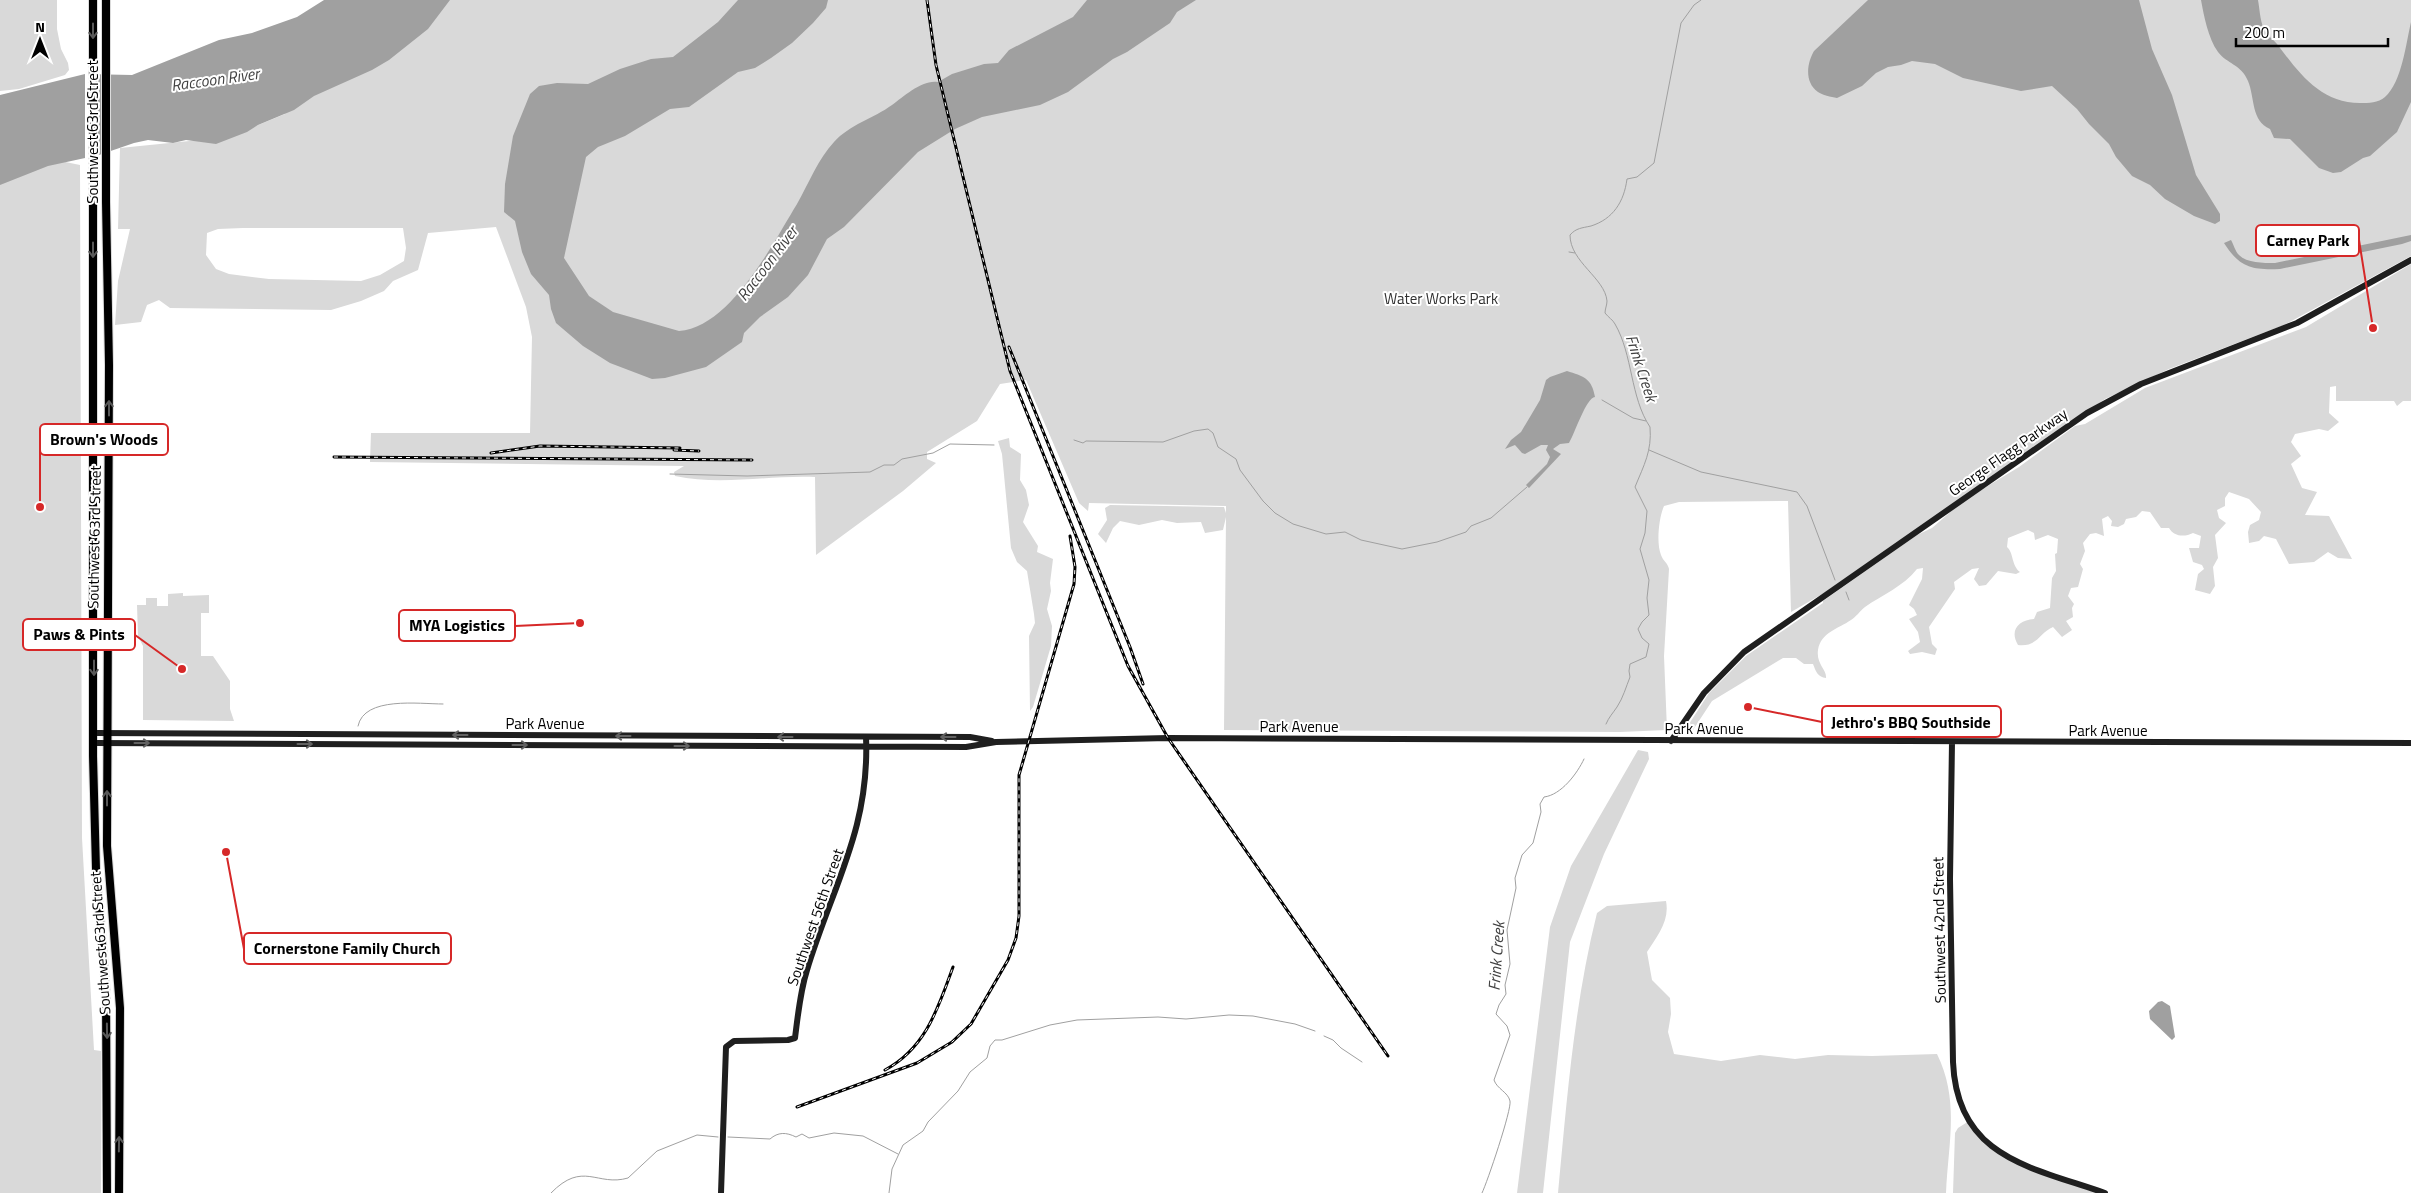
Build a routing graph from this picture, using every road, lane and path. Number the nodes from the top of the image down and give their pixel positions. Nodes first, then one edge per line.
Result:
1 (93, 0) edge
2 (106, 0) edge
3 (2411, 260) edge
4 (94, 733) junction
5 (107, 733) junction
6 (866, 737) junction
7 (1671, 740) junction
8 (996, 742) junction
9 (1952, 742) junction
10 (94, 743) junction
11 (107, 743) junction
12 (2411, 743) edge
13 (867, 746) junction
14 (107, 1193) edge
15 (119, 1193) edge
16 (722, 1193) edge
17 (2105, 1193) edge

1 -> 4 main road, Southwest 63rd Street
5 -> 2 main road, Southwest 63rd Street
3 - 7 main road, George Flagg Parkway
4 - 5 main road, Park Avenue
4 - 10 main road, Southwest 63rd Street
6 -> 5 main road, Park Avenue
5 - 11 main road, Southwest 63rd Street
8 -> 6 main road, Park Avenue
6 - 13 main road, Southwest 56th Street
7 - 8 main road, Park Avenue
7 - 9 main road, Park Avenue
8 - 13 main road, Park Avenue
9 - 12 main road, Park Avenue
9 - 17 main road, Southwest 42nd Street
10 - 11 main road, Park Avenue
10 -> 14 main road, Southwest 63rd Street
11 -> 13 main road, Park Avenue
15 -> 11 main road, Southwest 63rd Street
13 - 16 main road, Southwest 56th Street

